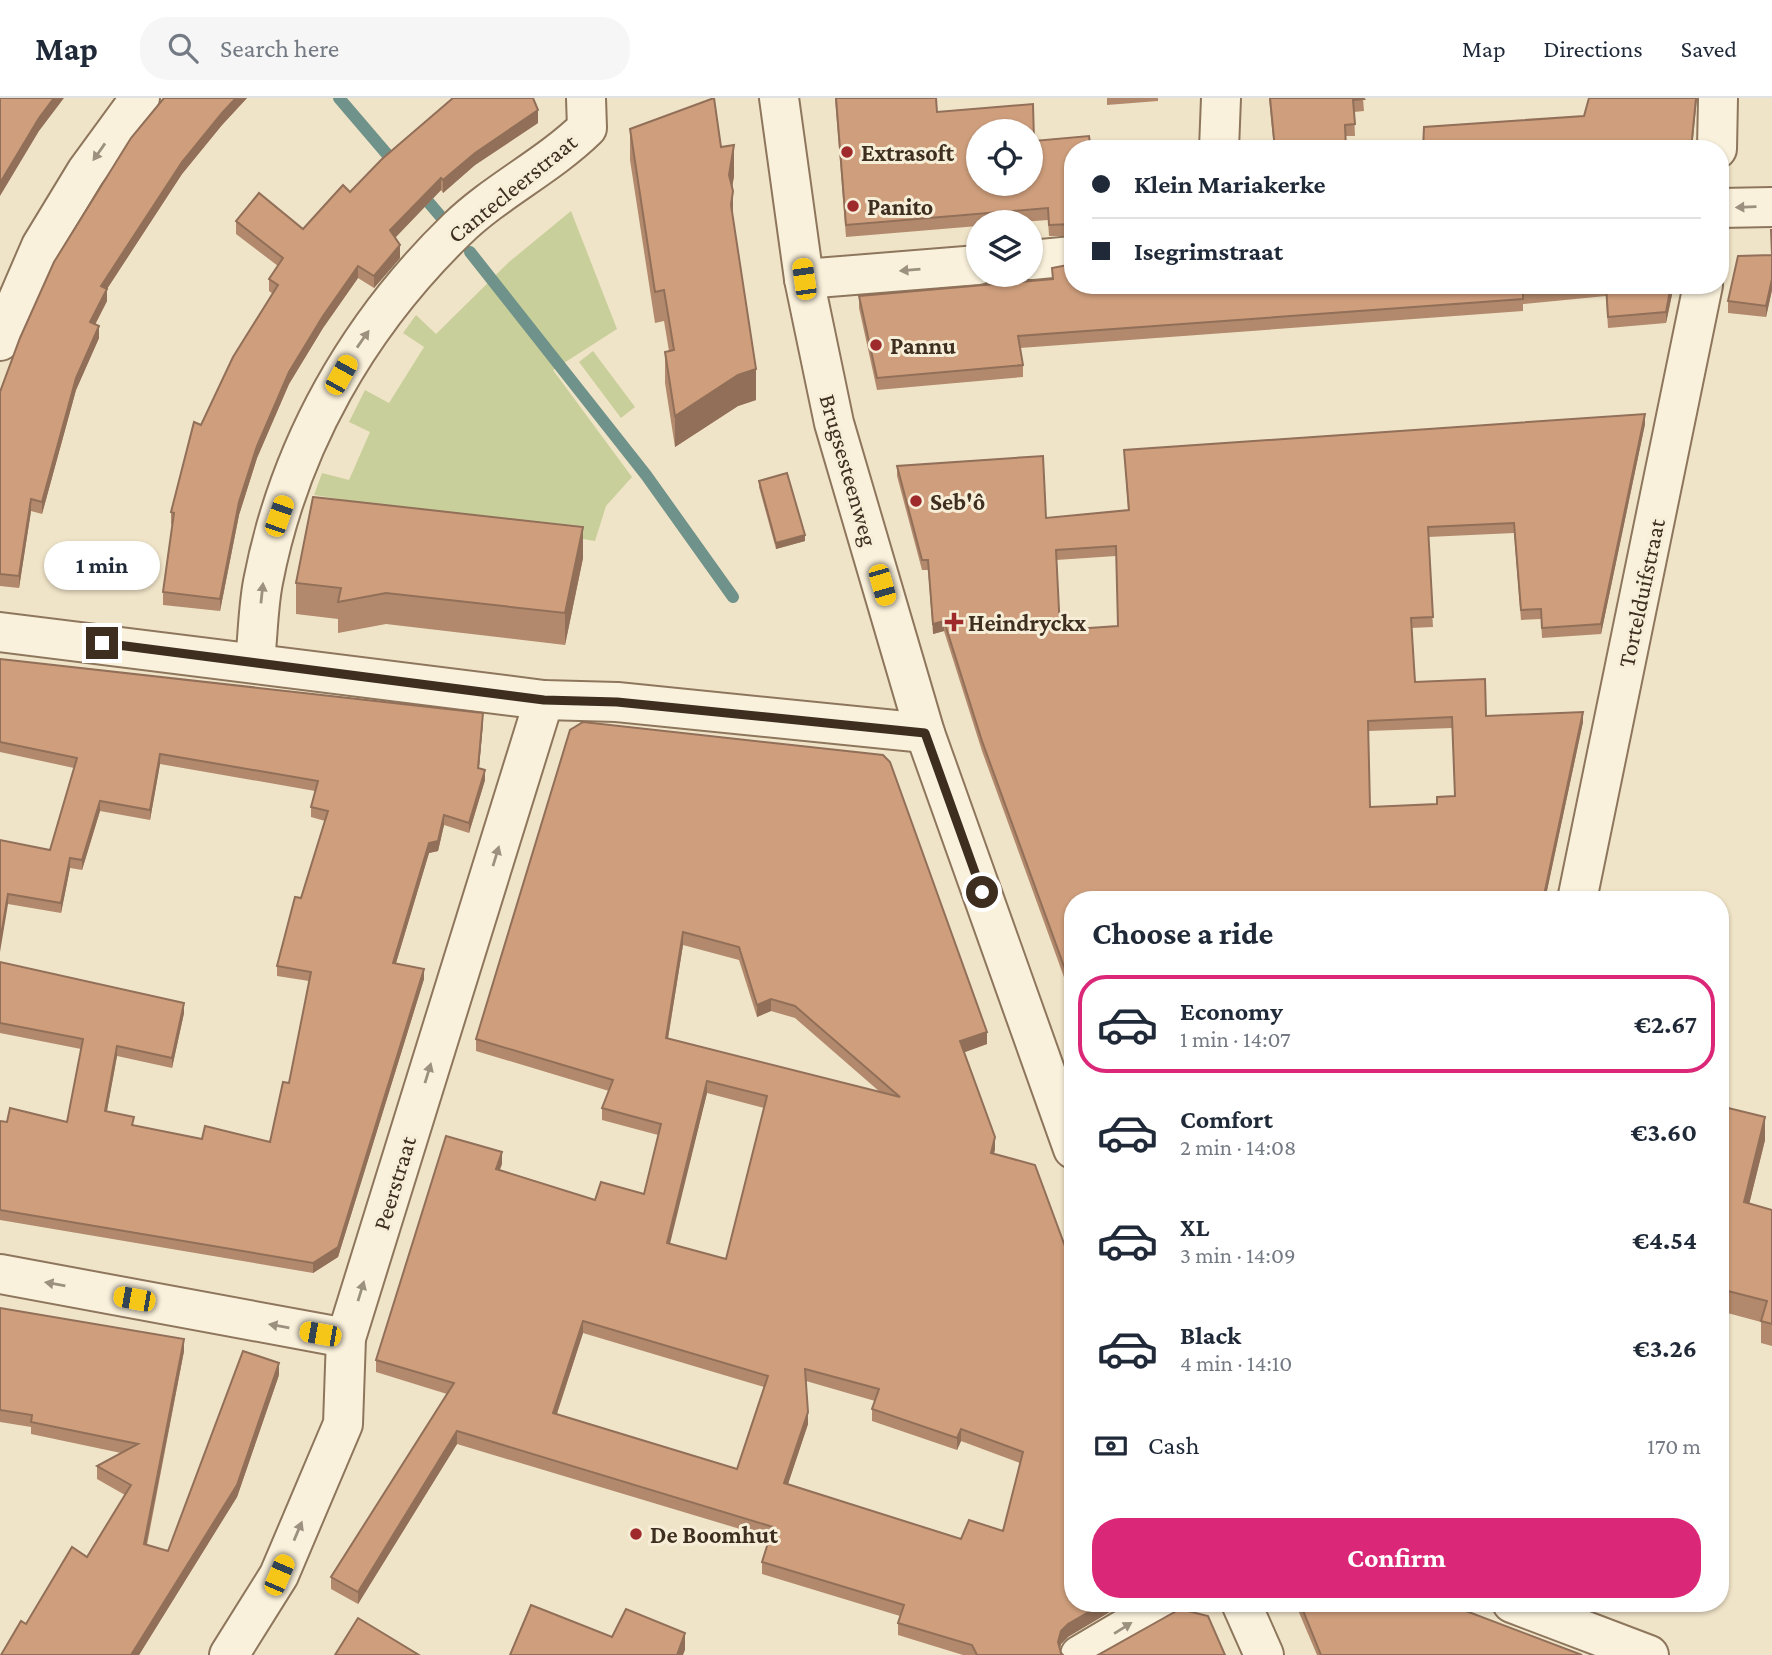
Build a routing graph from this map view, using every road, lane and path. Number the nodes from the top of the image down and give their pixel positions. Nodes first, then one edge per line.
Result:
1 (140, 98) edge
2 (779, 98) edge
3 (1220, 98) edge
4 (1718, 98) edge
5 (587, 113) edge
6 (1219, 140) edge
7 (1717, 140) edge
8 (1772, 206) edge
9 (1729, 208) edge
10 (1064, 257) edge
11 (1043, 259) edge
12 (966, 266) edge
13 (804, 279) junction
14 (1701, 294) edge
15 (0, 341) edge
16 (0, 632) edge
17 (255, 661) junction
18 (544, 700) junction
19 (925, 733) junction
20 (1579, 891) edge
21 (1064, 1124) edge
22 (0, 1274) edge
23 (346, 1338) junction
24 (1153, 1612) edge
25 (1245, 1612) edge
26 (1536, 1612) edge
27 (229, 1655) edge
28 (1080, 1655) edge
29 (1264, 1655) edge
30 (1649, 1655) edge

1 -> 15 street
2 - 13 street, Brugsesteenweg
3 - 6 street
4 - 7 street
17 -> 5 street, Cantecleerstraat
8 -> 9 street
10 - 11 street
12 -> 13 street
13 - 19 street, Brugsesteenweg
14 - 20 street, Tortelduifstraat
16 - 17 street
17 - 18 street
18 - 19 street
23 -> 18 street, Peerstraat
19 - 21 street, Brugsesteenweg
23 -> 22 street
27 -> 23 street, Peerstraat
28 -> 24 street
25 - 29 street
26 - 30 street

